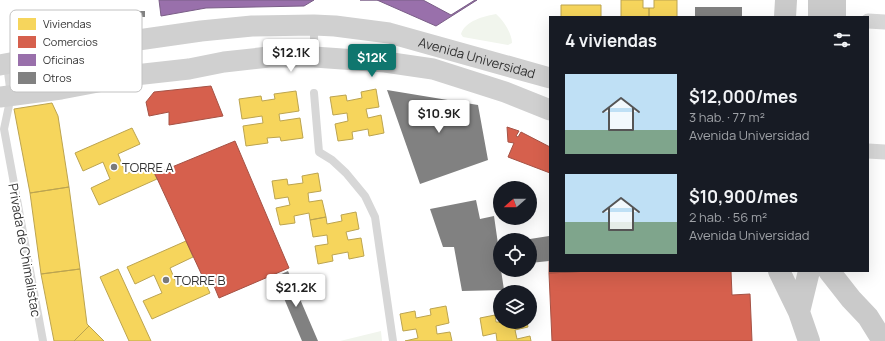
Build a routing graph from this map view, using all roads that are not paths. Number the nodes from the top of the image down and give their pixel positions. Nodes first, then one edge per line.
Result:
1 (786, 0) edge
2 (819, 0) edge
3 (835, 0) edge
4 (785, 16) edge
5 (819, 16) edge
6 (835, 16) edge
7 (869, 21) edge
8 (885, 22) edge
9 (314, 25) junction
10 (142, 39) edge
11 (314, 57) junction
12 (4, 64) edge
13 (142, 74) edge
14 (549, 78) edge
15 (40, 92) edge
16 (314, 93) dead end
17 (5, 97) edge
18 (549, 110) edge
19 (869, 151) edge
20 (885, 152) edge
21 (779, 272) edge
22 (809, 272) edge
23 (830, 272) edge
24 (799, 312) junction
25 (43, 341) edge
26 (393, 341) edge
27 (809, 341) edge
28 (883, 341) edge

1 - 4 main road
2 - 5 main road
3 - 6 main road
7 - 8 street
9 - 10 main road, Avenida Universidad
9 - 11 lane
9 - 14 main road, Avenida Universidad
11 - 13 main road, Avenida Universidad
11 - 18 main road, Avenida Universidad
12 - 17 lane, Privada de Chimalistac
15 - 17 main road, Avenida Universidad
16 - 26 lane
17 - 25 lane, Privada de Chimalistac
19 - 20 street
21 - 24 main road
22 - 24 main road
23 - 28 main road
24 - 27 main road

